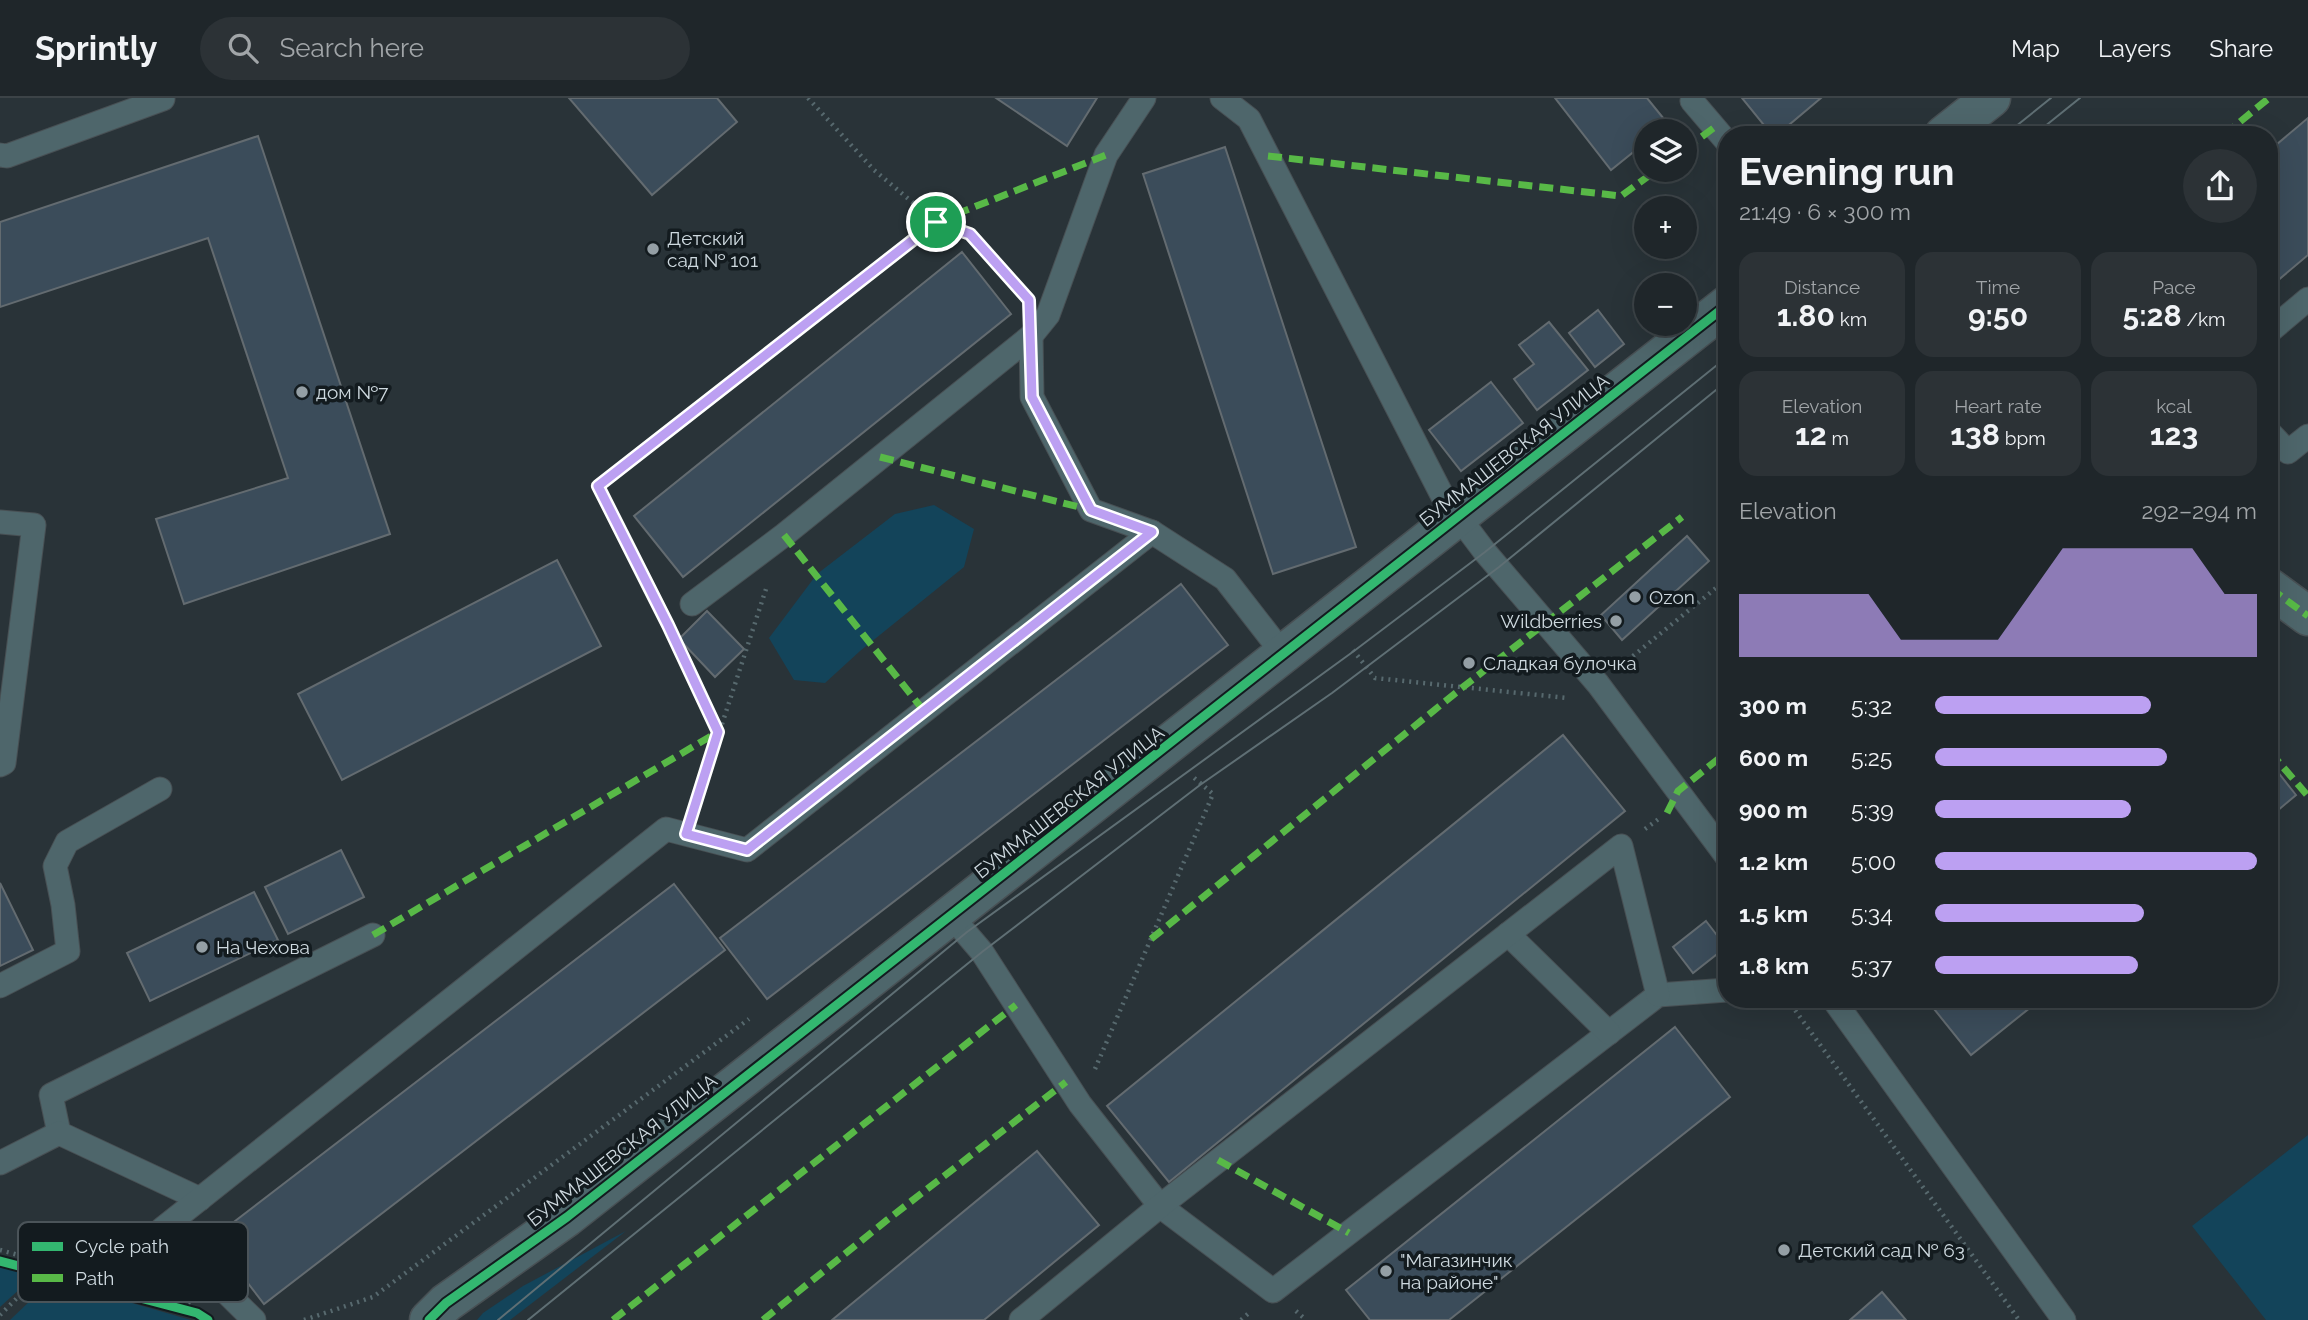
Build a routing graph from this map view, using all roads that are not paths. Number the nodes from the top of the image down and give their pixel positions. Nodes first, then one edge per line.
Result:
1 (1144, 98) edge
2 (1222, 98) edge
3 (1693, 98) edge
4 (1991, 98) edge
5 (163, 99) edge
6 (1955, 126) edge
7 (1718, 131) edge
8 (0, 155) edge
9 (2308, 299) edge
10 (1718, 312) edge
11 (2278, 324) edge
12 (1031, 336) junction
13 (2308, 436) edge
14 (2279, 459) edge
15 (1457, 516) junction
16 (0, 522) edge
17 (1152, 532) junction
18 (2278, 594) edge
19 (692, 604) dead end
20 (2308, 616) edge
21 (1284, 655) junction
22 (0, 765) edge
23 (160, 789) dead end
24 (1718, 845) edge
25 (952, 917) junction
26 (1508, 934) junction
27 (373, 935) dead end
28 (0, 986) edge
29 (1718, 991) edge
30 (1658, 995) junction
31 (1839, 1008) edge
32 (1609, 1033) junction
33 (59, 1133) junction
34 (0, 1163) edge
35 (200, 1199) junction
36 (1160, 1206) junction
37 (171, 1222) edge
38 (236, 1302) edge
39 (254, 1320) edge
40 (429, 1320) edge
41 (1021, 1320) edge
42 (2064, 1320) edge

1 - 12 lane
2 - 15 lane
3 - 7 lane
4 - 6 street
5 - 8 lane
9 - 11 lane
10 - 15 street, БУММАШЕВСКАЯ УЛИЦА
12 - 17 lane
12 - 19 lane
13 - 14 lane
15 - 21 street, БУММАШЕВСКАЯ УЛИЦА
15 - 24 lane
16 - 22 lane
17 - 21 lane
17 - 35 lane
18 - 20 street
21 - 25 street, БУММАШЕВСКАЯ УЛИЦА
23 - 28 lane
25 - 36 lane
25 - 40 street, БУММАШЕВСКАЯ УЛИЦА
26 - 30 lane
26 - 32 lane
26 - 36 lane
27 - 33 lane
29 - 30 lane
30 - 32 lane
31 - 42 lane
32 - 36 lane
33 - 34 lane
33 - 35 lane
35 - 37 lane
36 - 41 lane
38 - 39 lane

